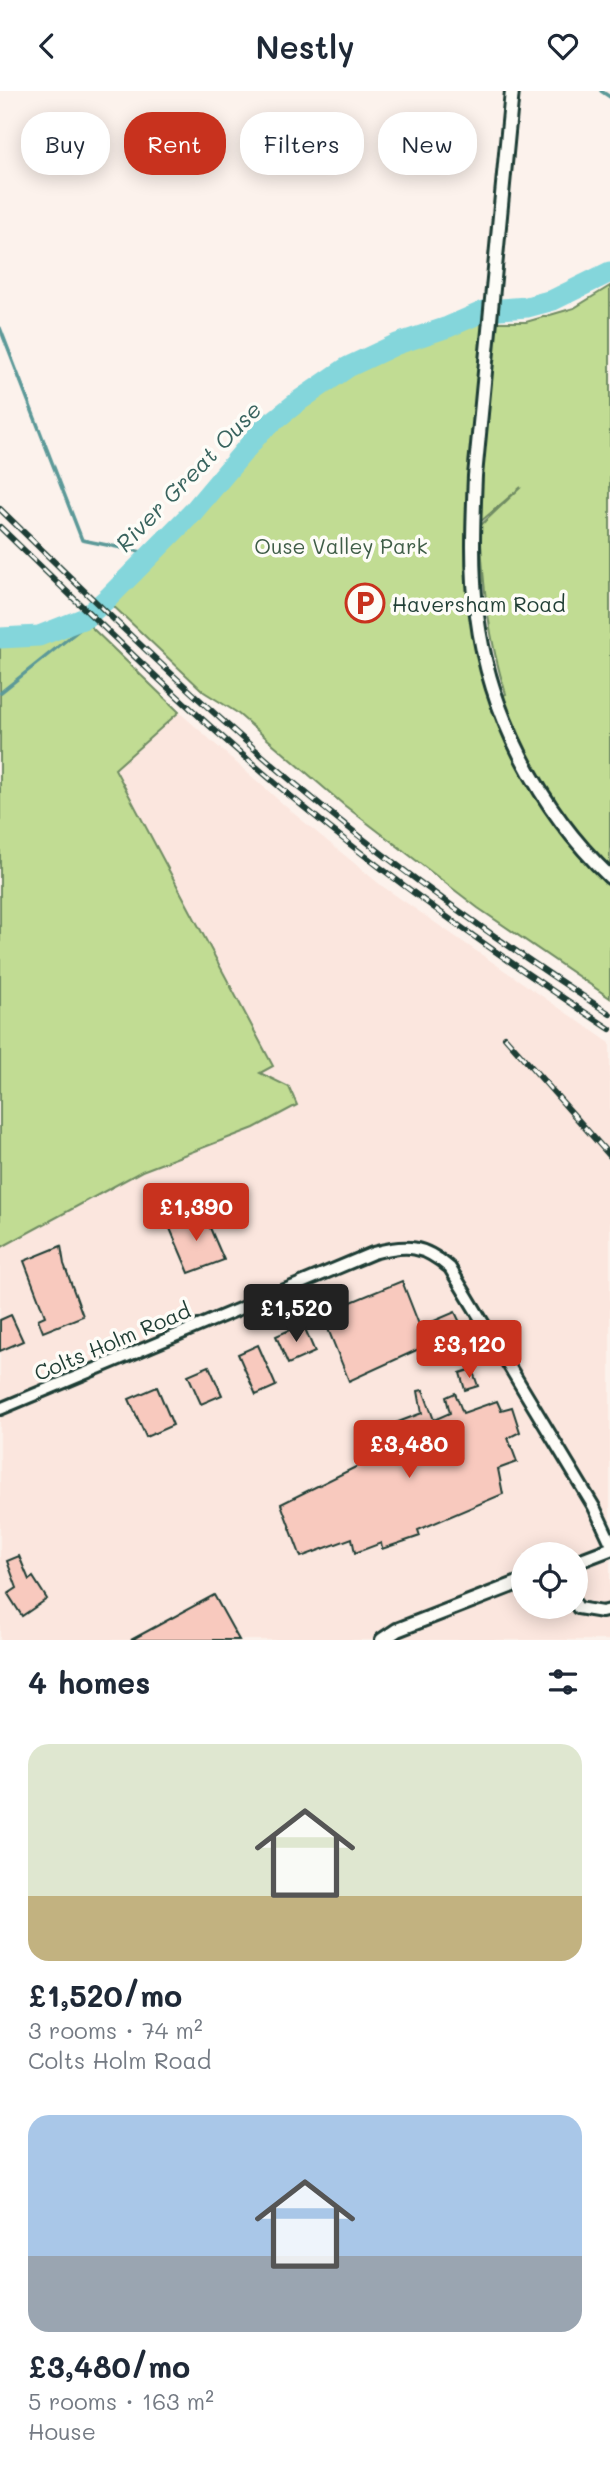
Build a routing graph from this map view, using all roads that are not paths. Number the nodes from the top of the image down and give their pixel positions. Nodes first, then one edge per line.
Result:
1 (512, 91) edge
2 (610, 877) edge
3 (0, 1409) edge
4 (610, 1541) edge
5 (610, 1549) edge
6 (588, 1557) edge
7 (511, 1586) edge
8 (588, 1610) edge
9 (610, 1610) edge
10 (382, 1640) edge

1 - 2 street
3 - 4 street, Colts Holm Road
5 - 6 street
7 - 10 street
8 - 9 street

